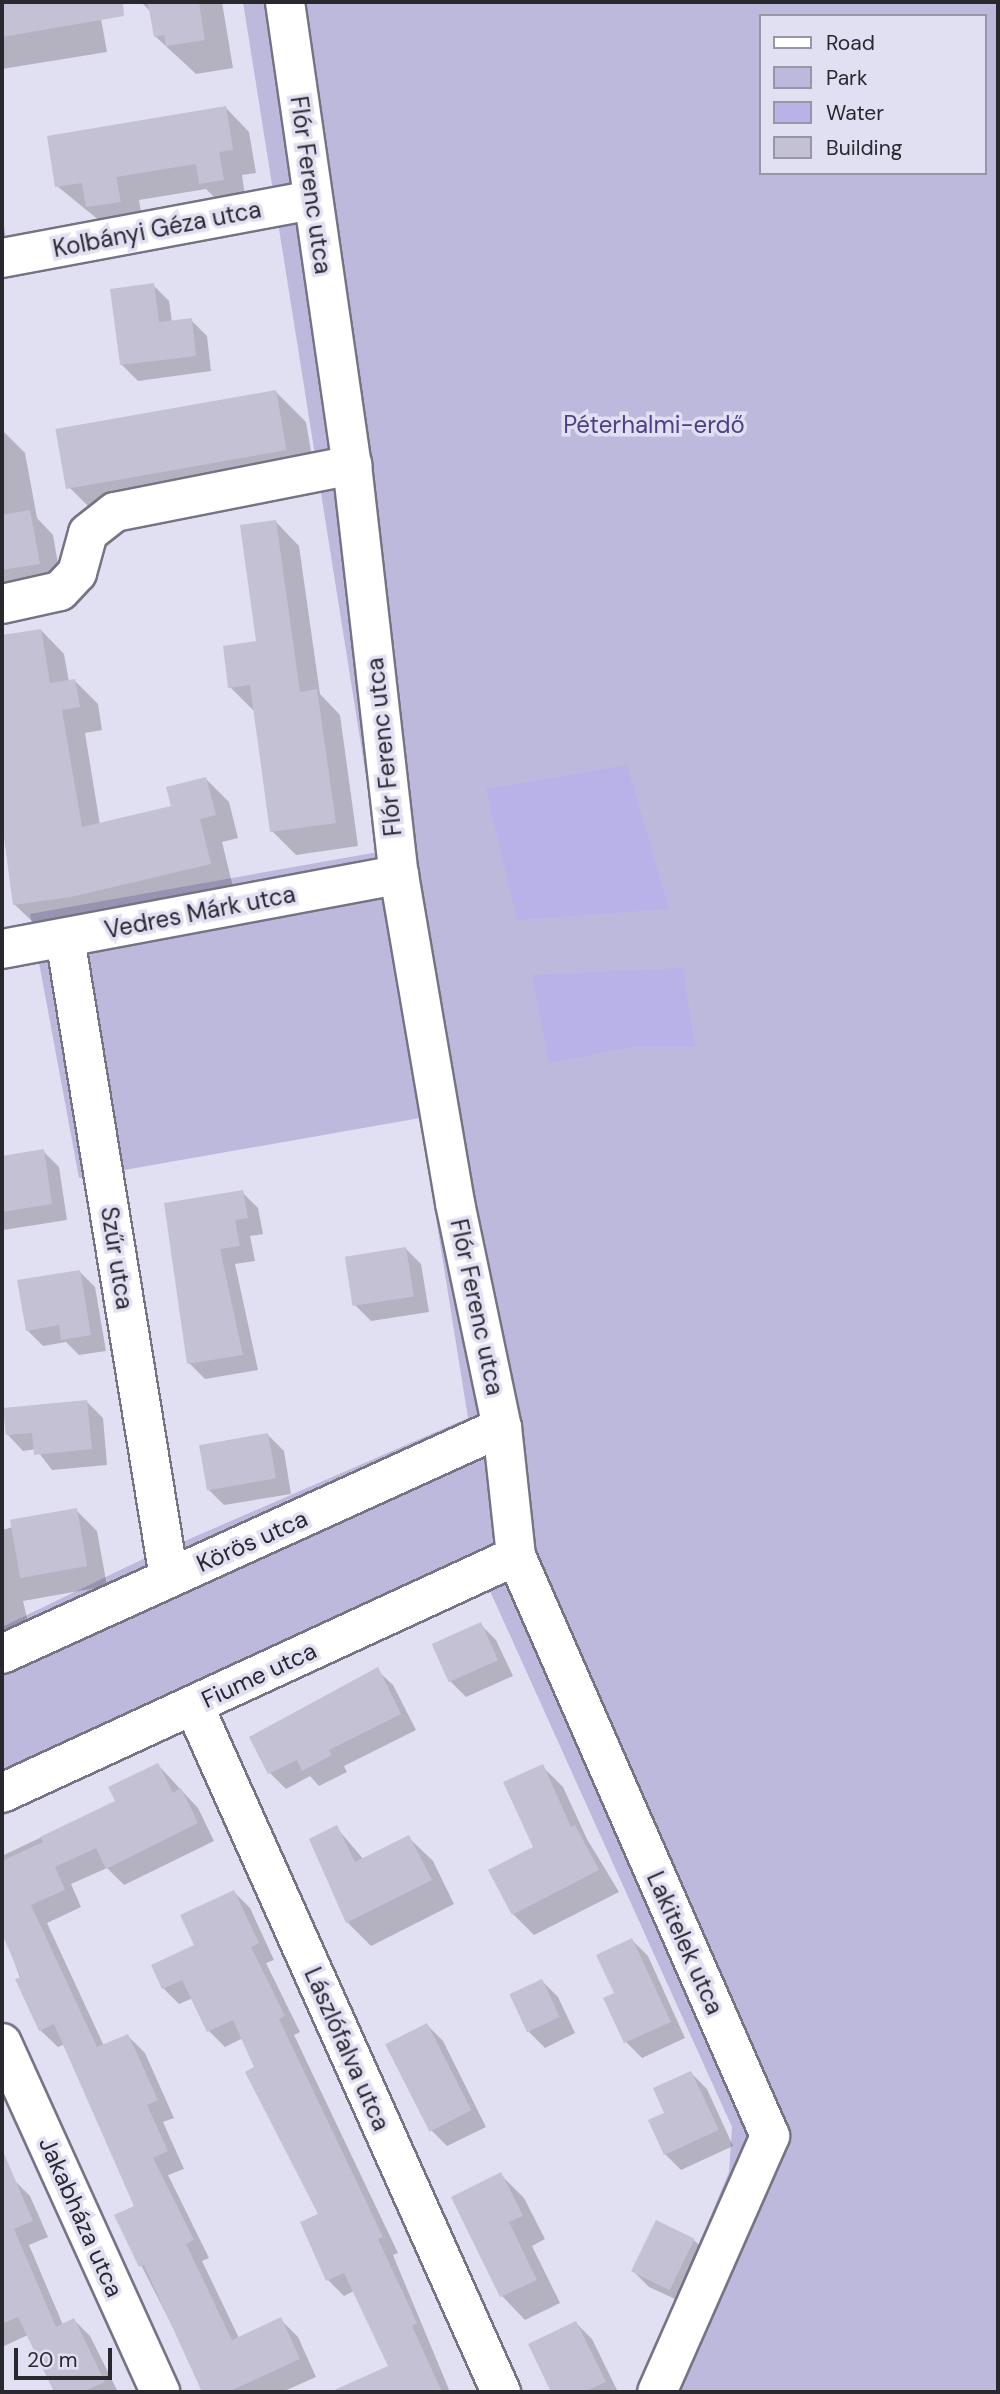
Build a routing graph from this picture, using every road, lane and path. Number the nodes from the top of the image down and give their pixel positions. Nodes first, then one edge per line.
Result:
1 (285, 2) edge
2 (312, 200) junction
3 (2, 258) edge
4 (352, 465) junction
5 (2, 604) edge
6 (399, 875) junction
7 (65, 938) junction
8 (2, 950) edge
9 (502, 1427) junction
10 (511, 1489) joint
11 (516, 1556) junction
12 (169, 1578) junction
13 (2, 1654) edge
14 (194, 1706) junction
15 (2, 1793) edge
16 (2, 2043) edge
17 (160, 2392) edge
18 (501, 2392) edge
19 (657, 2392) edge

1 - 2 street, Flór Ferenc utca
2 - 3 street, Kolbányi Géza utca
2 - 4 street, Flór Ferenc utca
4 - 5 street
4 - 6 street, Flór Ferenc utca
6 - 7 street, Vedres Márk utca
6 - 9 street, Flór Ferenc utca
7 - 8 street, Vedres Márk utca
7 - 12 street, Szűr utca
9 - 10 street, Flór Ferenc utca
9 - 12 street, Körös utca
10 - 11 street, Lakitelek utca
11 - 14 street, Fiume utca
11 - 19 street, Lakitelek utca
12 - 13 street, Körös utca
14 - 15 street, Fiume utca
14 - 18 street, Lászlófalva utca
16 - 17 street, Jakabháza utca

